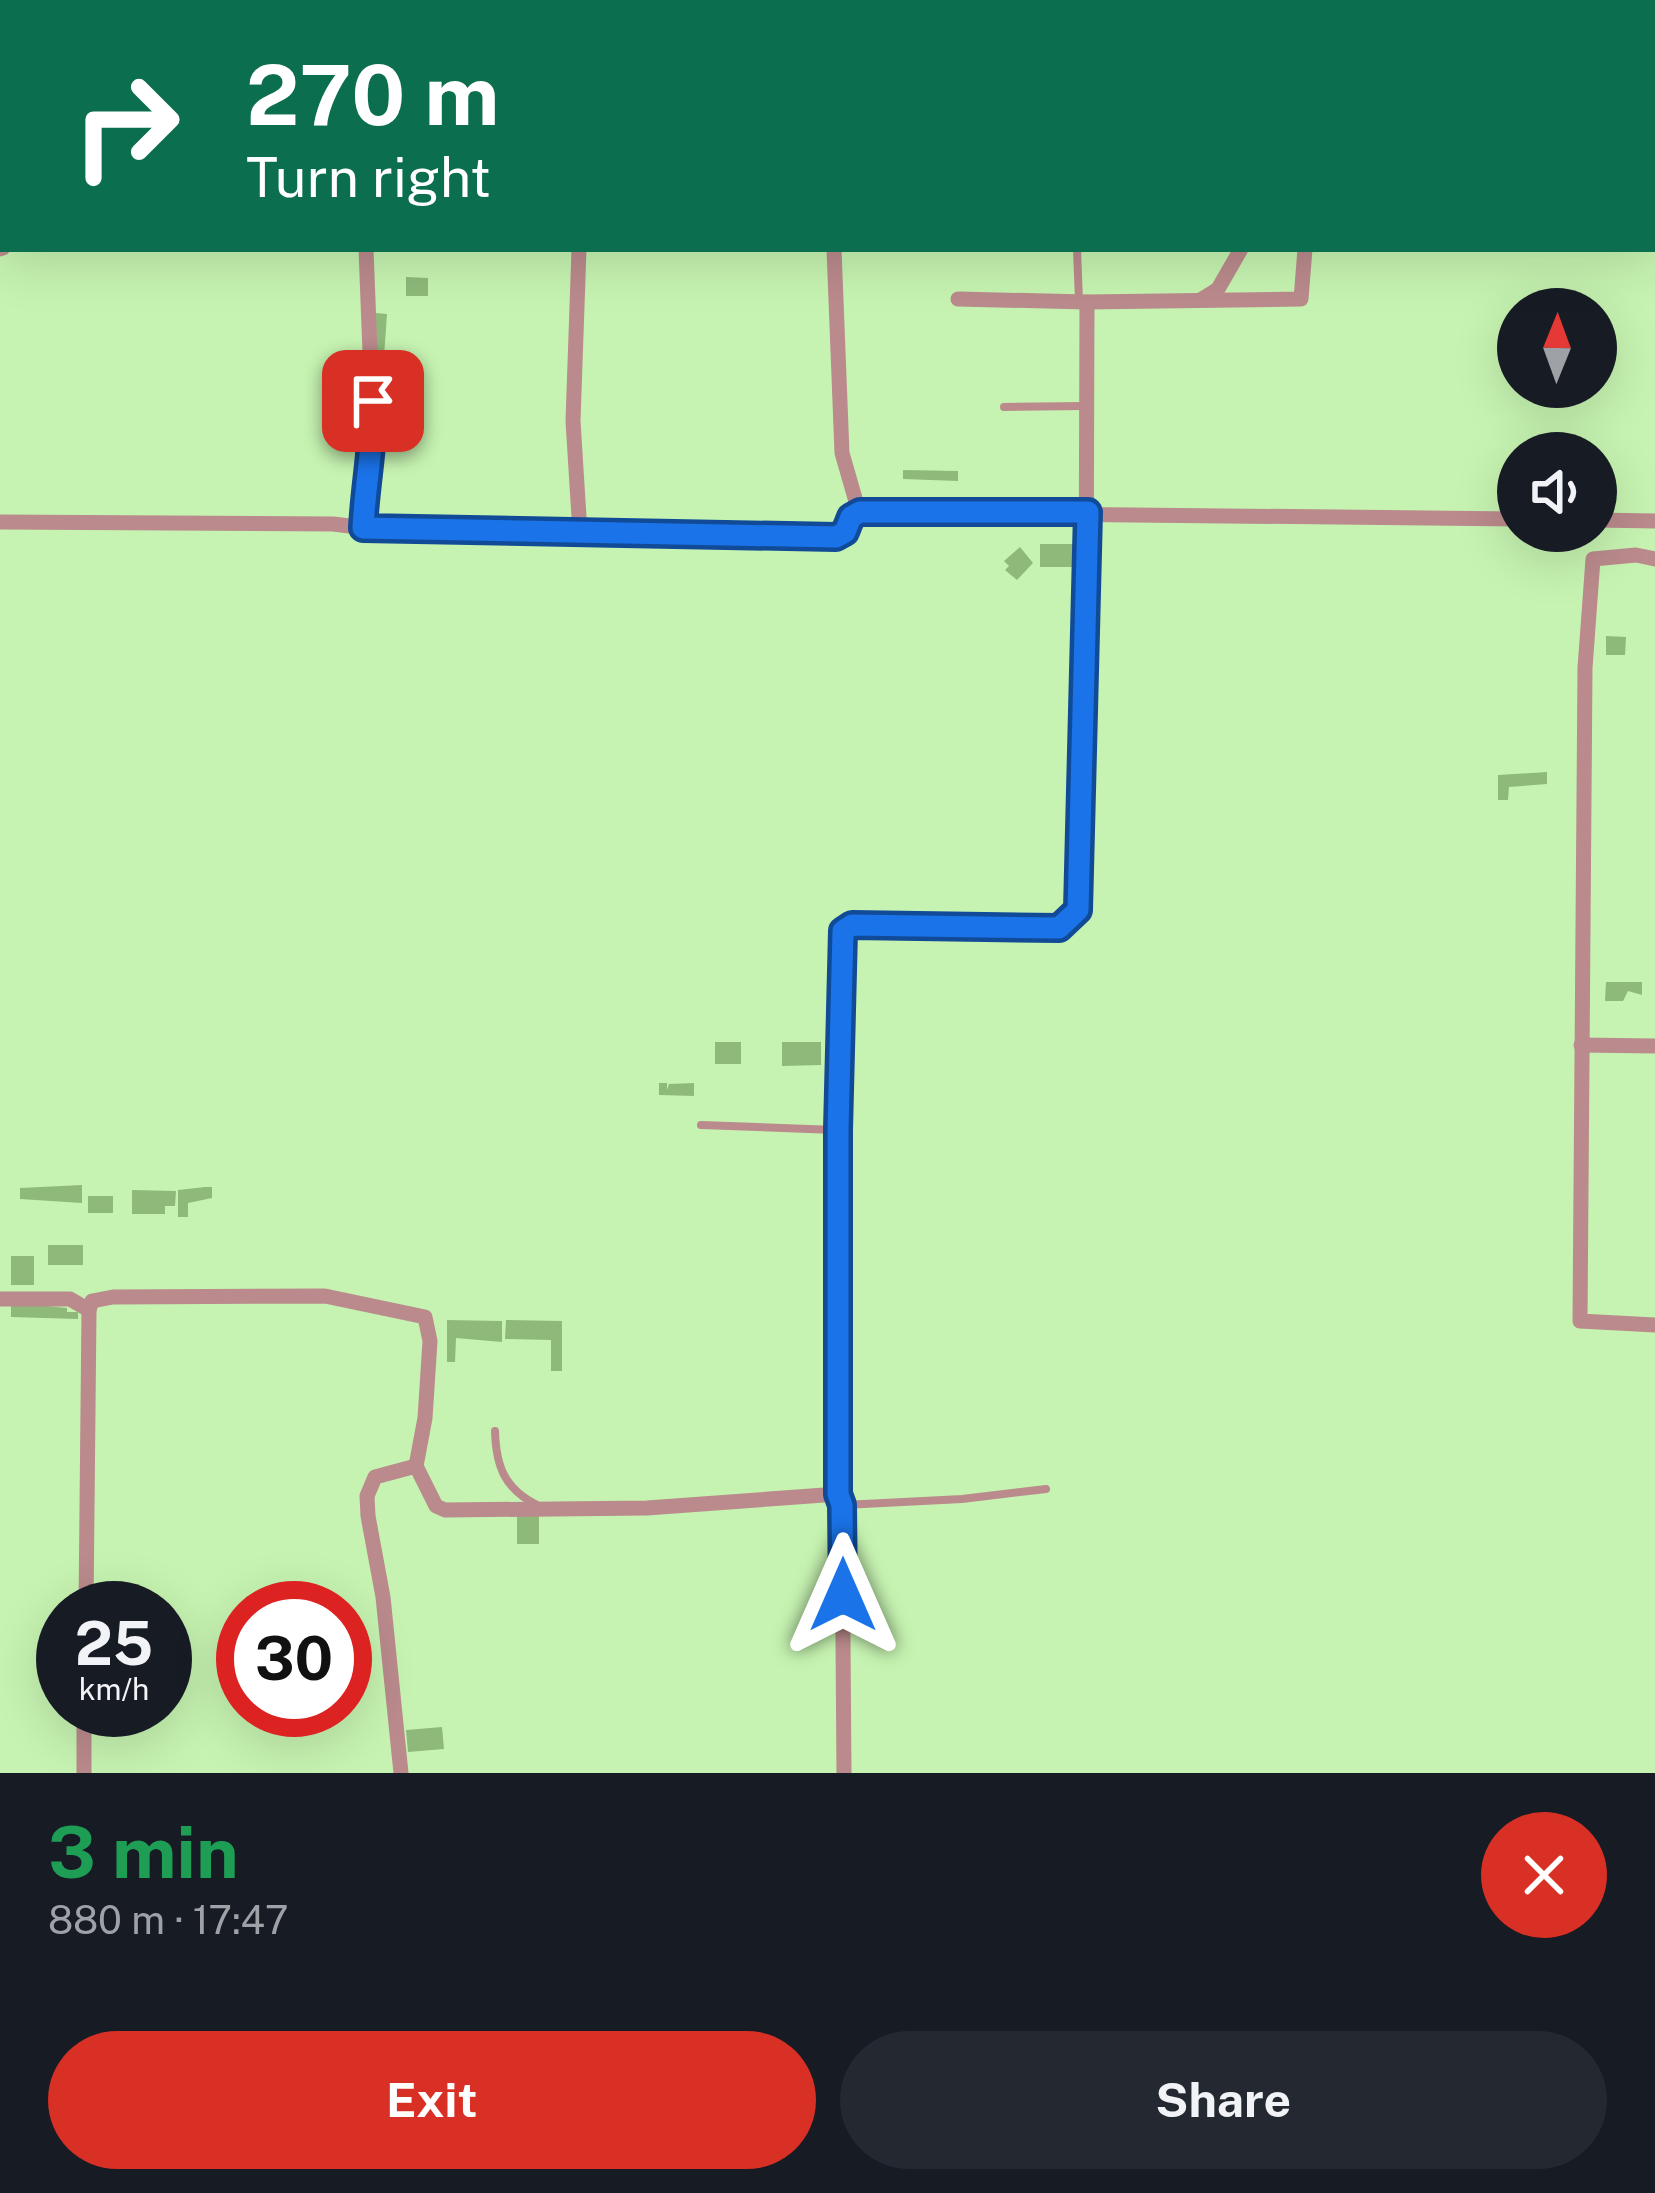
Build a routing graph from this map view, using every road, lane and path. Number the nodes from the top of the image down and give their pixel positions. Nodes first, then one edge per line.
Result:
1 (366, 252) edge
2 (579, 252) edge
3 (834, 252) edge
4 (1077, 252) edge
5 (1239, 252) edge
6 (1305, 252) edge
7 (958, 299) dead end
8 (1200, 301) junction
9 (1083, 302) junction
10 (1087, 406) junction
11 (1004, 407) dead end
12 (1088, 512) junction
13 (1497, 519) edge
14 (852, 520) junction
15 (1617, 520) edge
16 (1655, 521) edge
17 (0, 522) edge
18 (363, 528) junction
19 (580, 533) junction
20 (1655, 559) edge
21 (1582, 1045) junction
22 (1655, 1046) edge
23 (701, 1125) dead end
24 (838, 1130) junction
25 (0, 1299) edge
26 (89, 1310) junction
27 (1655, 1325) edge
28 (495, 1431) dead end
29 (416, 1466) junction
30 (1046, 1489) dead end
31 (840, 1499) junction
32 (546, 1508) junction
33 (86, 1581) edge
34 (84, 1737) edge
35 (84, 1773) edge
36 (401, 1773) edge
37 (844, 1773) edge

1 - 18 street
2 - 19 street
3 - 14 street
4 - 9 lane
5 - 8 street
6 - 8 street
7 - 9 street
8 - 9 street
9 - 10 street
10 - 11 lane
10 - 12 street
12 - 13 street
12 - 14 street
12 - 24 street
14 - 19 street
15 - 16 street
17 - 18 street
18 - 19 street
20 - 21 street
21 - 22 street
21 - 27 street
23 - 24 lane
24 - 31 street
25 - 26 street
26 - 29 street
26 - 33 street
28 - 32 lane
29 - 32 street
29 - 36 street
30 - 31 lane
31 - 32 street
31 - 37 street
34 - 35 street

